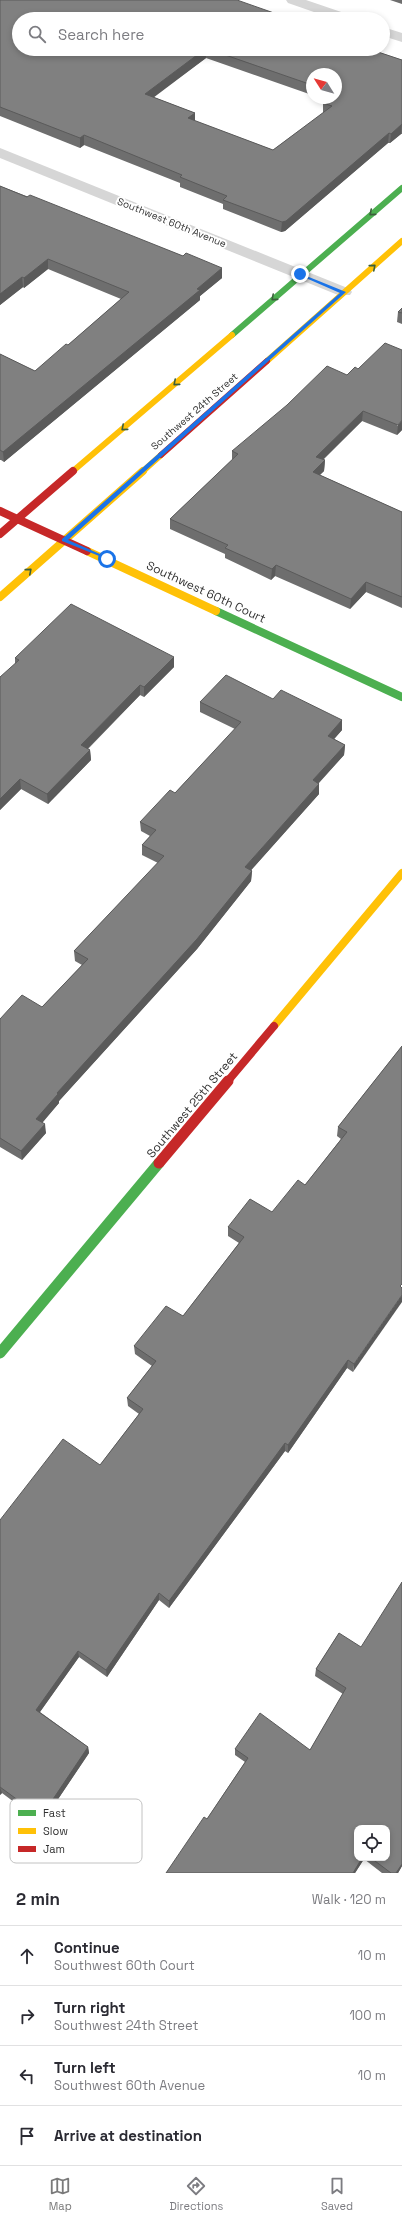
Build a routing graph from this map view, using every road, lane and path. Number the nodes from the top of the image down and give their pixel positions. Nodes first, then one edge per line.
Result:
1 (293, 0) edge
2 (328, 12) edge
3 (390, 34) edge
4 (402, 38) edge
5 (0, 153) edge
6 (402, 188) edge
7 (402, 241) edge
8 (300, 274) junction
9 (344, 292) junction
10 (0, 511) edge
11 (18, 519) junction
12 (0, 534) edge
13 (64, 540) junction
14 (0, 597) edge
15 (402, 697) edge
16 (402, 873) edge
17 (0, 1353) edge

1 - 2 street
3 - 4 street
5 - 8 street, Southwest 60th Avenue
6 -> 8 main road
9 -> 7 main road, Southwest 24th Street
8 - 9 street, Southwest 60th Avenue
8 -> 11 main road
9 - 13 main road, Southwest 24th Street
10 - 11 main road, Southwest 60th Court
11 - 12 main road
11 - 13 main road, Southwest 60th Court
14 -> 13 main road, Southwest 24th Street
13 - 15 main road, Southwest 60th Court
16 - 17 main road, Southwest 25th Street

